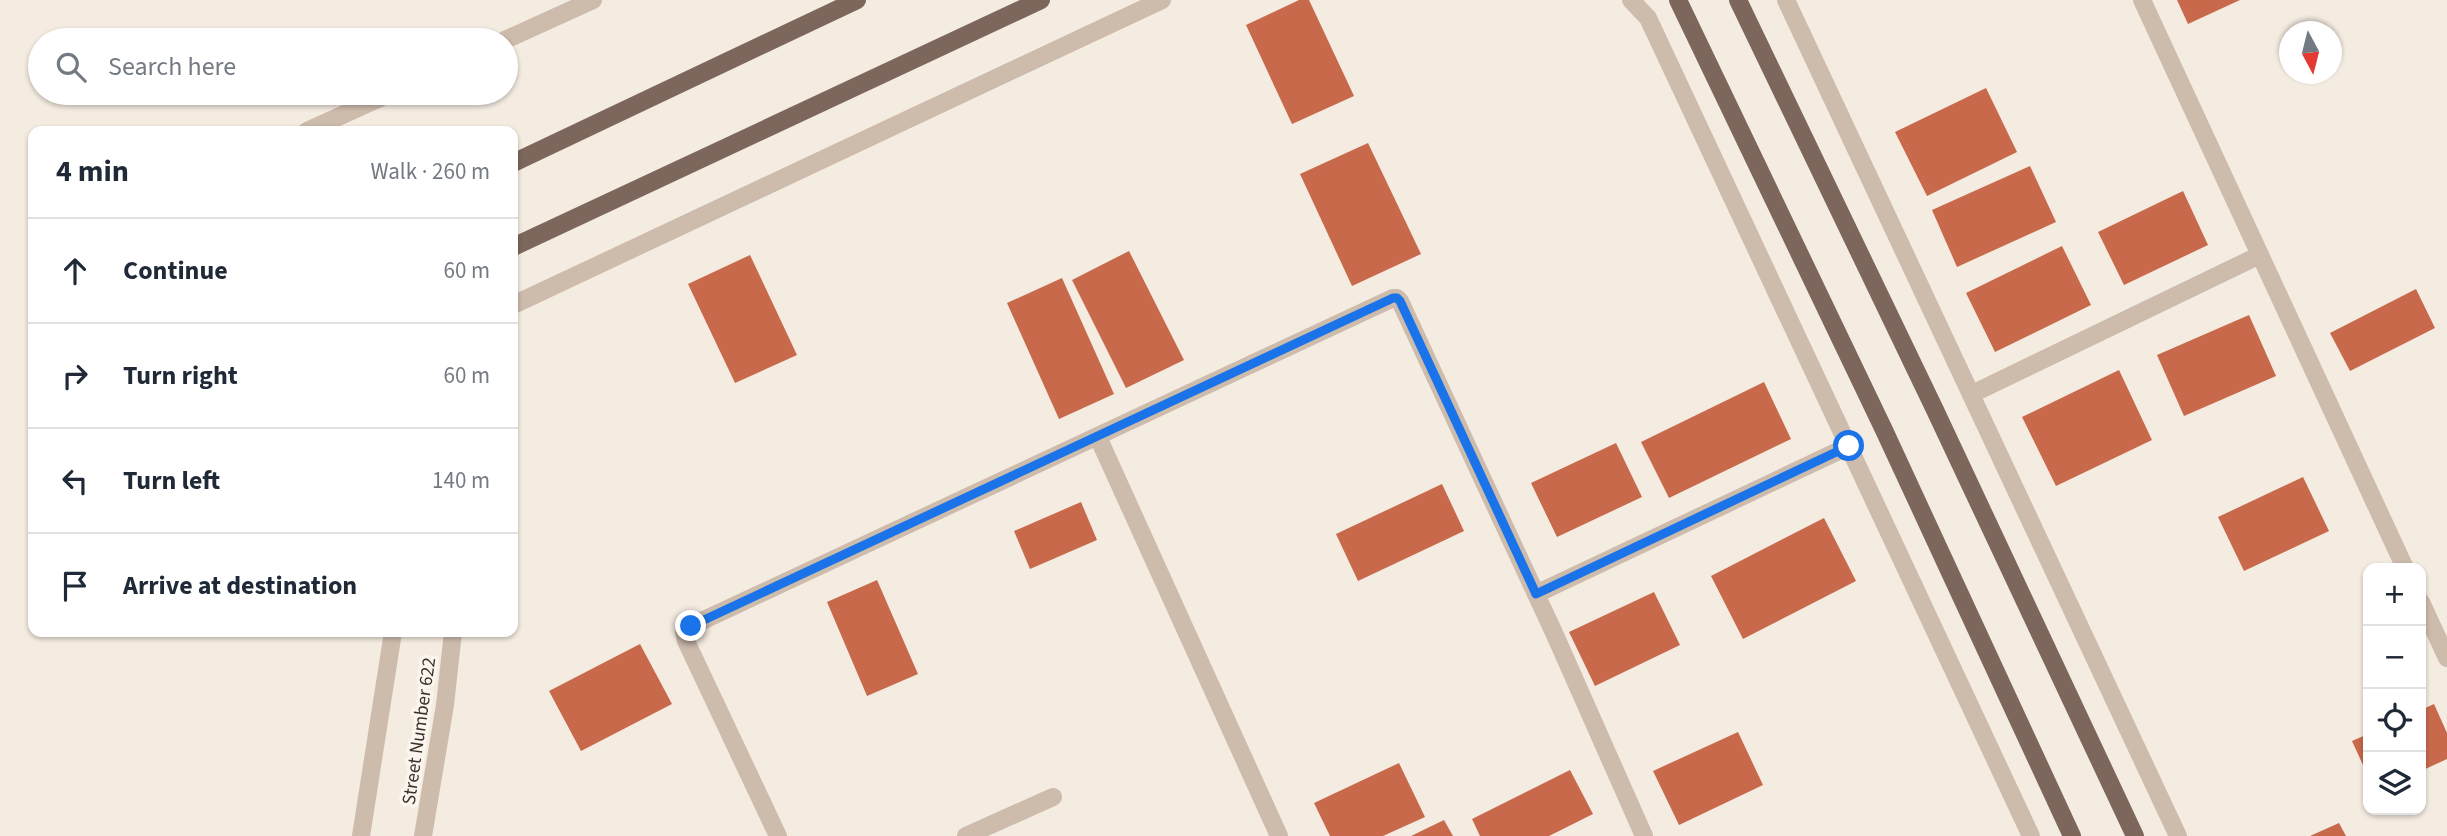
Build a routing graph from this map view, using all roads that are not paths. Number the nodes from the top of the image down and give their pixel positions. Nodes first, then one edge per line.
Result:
1 (593, 0) edge
2 (857, 0) edge
3 (1041, 0) edge
4 (1162, 0) edge
5 (1631, 0) edge
6 (1678, 0) edge
7 (1738, 0) edge
8 (1786, 0) edge
9 (2142, 0) edge
10 (518, 34) edge
11 (364, 105) edge
12 (318, 126) edge
13 (518, 161) edge
14 (518, 245) edge
15 (2260, 255) junction
16 (518, 303) edge
17 (1972, 394) junction
18 (1098, 437) junction
19 (1849, 446) junction
20 (2403, 563) edge
21 (1536, 594) junction
22 (2426, 613) edge
23 (392, 637) edge
24 (452, 637) edge
25 (2447, 658) edge
26 (1053, 797) dead end
27 (1636, 834) edge
28 (361, 836) edge
29 (423, 836) edge
30 (778, 836) edge
31 (966, 836) edge
32 (1279, 836) edge
33 (2031, 836) edge
34 (2071, 836) edge
35 (2134, 836) edge
36 (2178, 836) edge

1 - 10 street
2 - 13 main road
3 - 14 main road
4 - 16 street
5 - 19 street
6 - 34 main road
7 - 35 main road
8 - 17 street
9 - 15 street
11 - 12 street
15 - 17 street
15 - 20 street
17 - 36 street
18 - 21 street
18 - 30 street
18 - 32 street
19 - 21 street
19 - 33 street
21 - 27 street
22 - 25 street
23 - 28 street
24 - 29 street, Street Number 622
26 - 31 street

